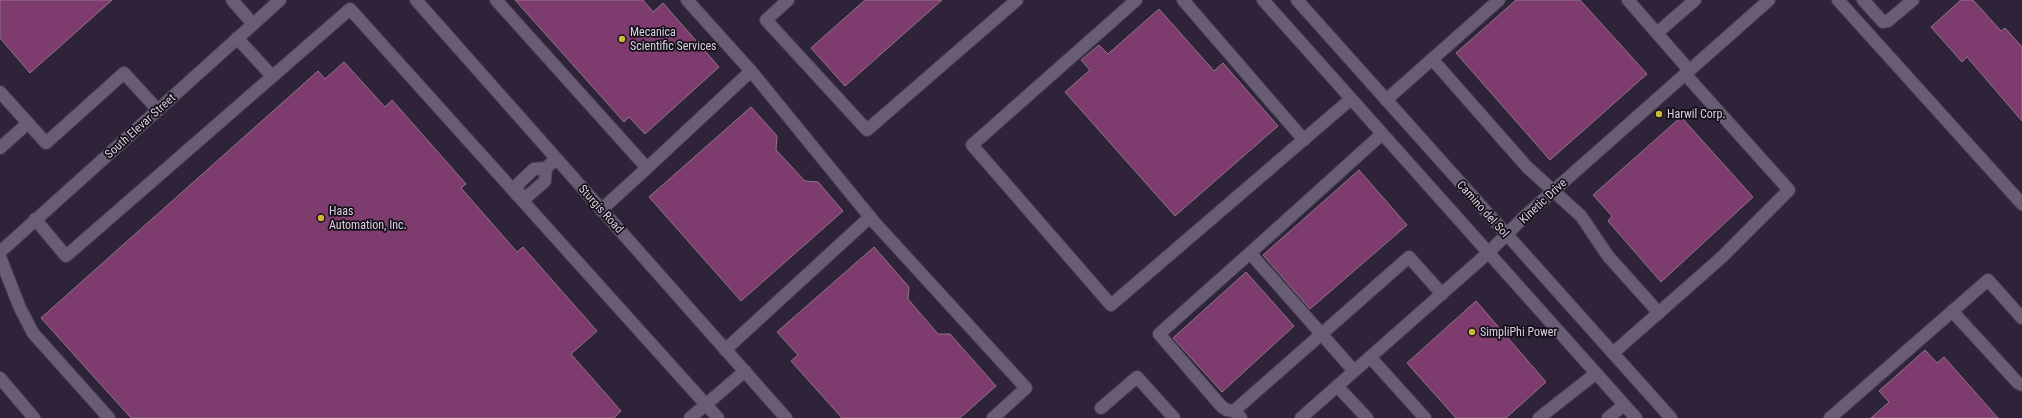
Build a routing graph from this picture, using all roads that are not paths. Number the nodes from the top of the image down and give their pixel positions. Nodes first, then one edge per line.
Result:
1 (232, 0) edge
2 (280, 0) edge
3 (416, 0) edge
4 (496, 0) edge
5 (687, 0) edge
6 (788, 0) edge
7 (1016, 0) edge
8 (1136, 0) edge
9 (1183, 0) edge
10 (1263, 0) edge
11 (1297, 0) edge
12 (1499, 0) edge
13 (1628, 0) edge
14 (1695, 0) edge
15 (1769, 0) edge
16 (1838, 0) edge
17 (1864, 0) edge
18 (1913, 0) edge
19 (253, 24) junction
20 (1657, 33) junction
21 (237, 38) junction
22 (1432, 59) junction
23 (751, 71) junction
24 (1687, 72) junction
25 (272, 76) junction
26 (0, 92) edge
27 (1351, 100) junction
28 (1386, 100) junction
29 (158, 110) junction
30 (28, 123) junction
31 (1382, 134) junction
32 (1304, 140) junction
33 (0, 148) edge
34 (556, 159) junction
35 (546, 168) junction
36 (647, 168) junction
37 (1554, 190) junction
38 (517, 196) junction
39 (2022, 204) edge
40 (602, 210) junction
41 (870, 217) junction
42 (35, 219) junction
43 (1507, 236) junction
44 (0, 252) edge
45 (1250, 253) junction
46 (1488, 253) junction
47 (0, 258) edge
48 (1442, 294) junction
49 (1952, 311) junction
50 (1659, 313) junction
51 (2022, 318) edge
52 (1322, 334) junction
53 (725, 350) junction
54 (1613, 353) junction
55 (1370, 357) junction
56 (745, 371) junction
57 (1354, 371) junction
58 (1595, 374) junction
59 (0, 378) edge
60 (2022, 385) edge
61 (1337, 386) junction
62 (706, 404) junction
63 (1624, 405) junction
64 (1101, 408) dead end
65 (1238, 414) edge
66 (34, 418) edge
67 (109, 418) edge
68 (690, 418) edge
69 (718, 418) edge
70 (786, 418) edge
71 (993, 418) edge
72 (1174, 418) edge
73 (1301, 418) edge
74 (1367, 418) edge
75 (1425, 418) edge
76 (1539, 418) edge
77 (1608, 418) edge
78 (1636, 418) edge
79 (1671, 418) edge
80 (1830, 418) edge

1 - 19 street
2 - 19 street, South Elevar Street
3 - 34 street, Sturgis Road
4 - 36 street
5 - 23 street
6 - 7 street
8 - 32 street
9 - 32 street
10 - 27 street
11 - 28 street, Camino del Sol
12 - 22 street
13 - 20 street
14 - 20 street
15 - 24 street, Kinetic Drive
16 - 39 street
17 - 18 street
19 - 21 street, South Elevar Street
20 - 24 street
21 - 25 street
21 - 29 street, South Elevar Street
22 - 28 street
22 - 37 street
23 - 36 street
23 - 41 street
24 - 37 street, Kinetic Drive
24 - 50 street
25 - 38 street
25 - 42 street
26 - 30 street
27 - 31 street
27 - 32 street
28 - 43 street, Camino del Sol
29 - 30 street
29 - 42 street, South Elevar Street
30 - 33 street
31 - 45 street
31 - 46 street
34 - 35 street
34 - 40 street, Sturgis Road
35 - 38 street
35 - 38 street
36 - 40 street
37 - 43 street, Kinetic Drive
37 - 50 street
38 - 62 street
40 - 53 street, Sturgis Road
41 - 53 street
41 - 71 street
42 - 44 street, South Elevar Street
43 - 46 street, Kinetic Drive
43 - 54 street, Camino del Sol
45 - 52 street
45 - 65 street
46 - 48 street, Kinetic Drive
46 - 58 street
47 - 67 street
48 - 52 street
48 - 55 street, Kinetic Drive
49 - 51 street
49 - 60 street
49 - 80 street
50 - 54 street
52 - 57 street
52 - 65 street
53 - 56 street, Sturgis Road
54 - 79 street, Camino del Sol
55 - 57 street, Kinetic Drive
55 - 75 street
56 - 62 street
56 - 70 street, Sturgis Road
57 - 61 street, Kinetic Drive
58 - 63 street
58 - 76 street
59 - 66 street
61 - 73 street, Kinetic Drive
61 - 74 street
62 - 68 street
62 - 69 street
63 - 77 street
63 - 78 street
64 - 72 street

